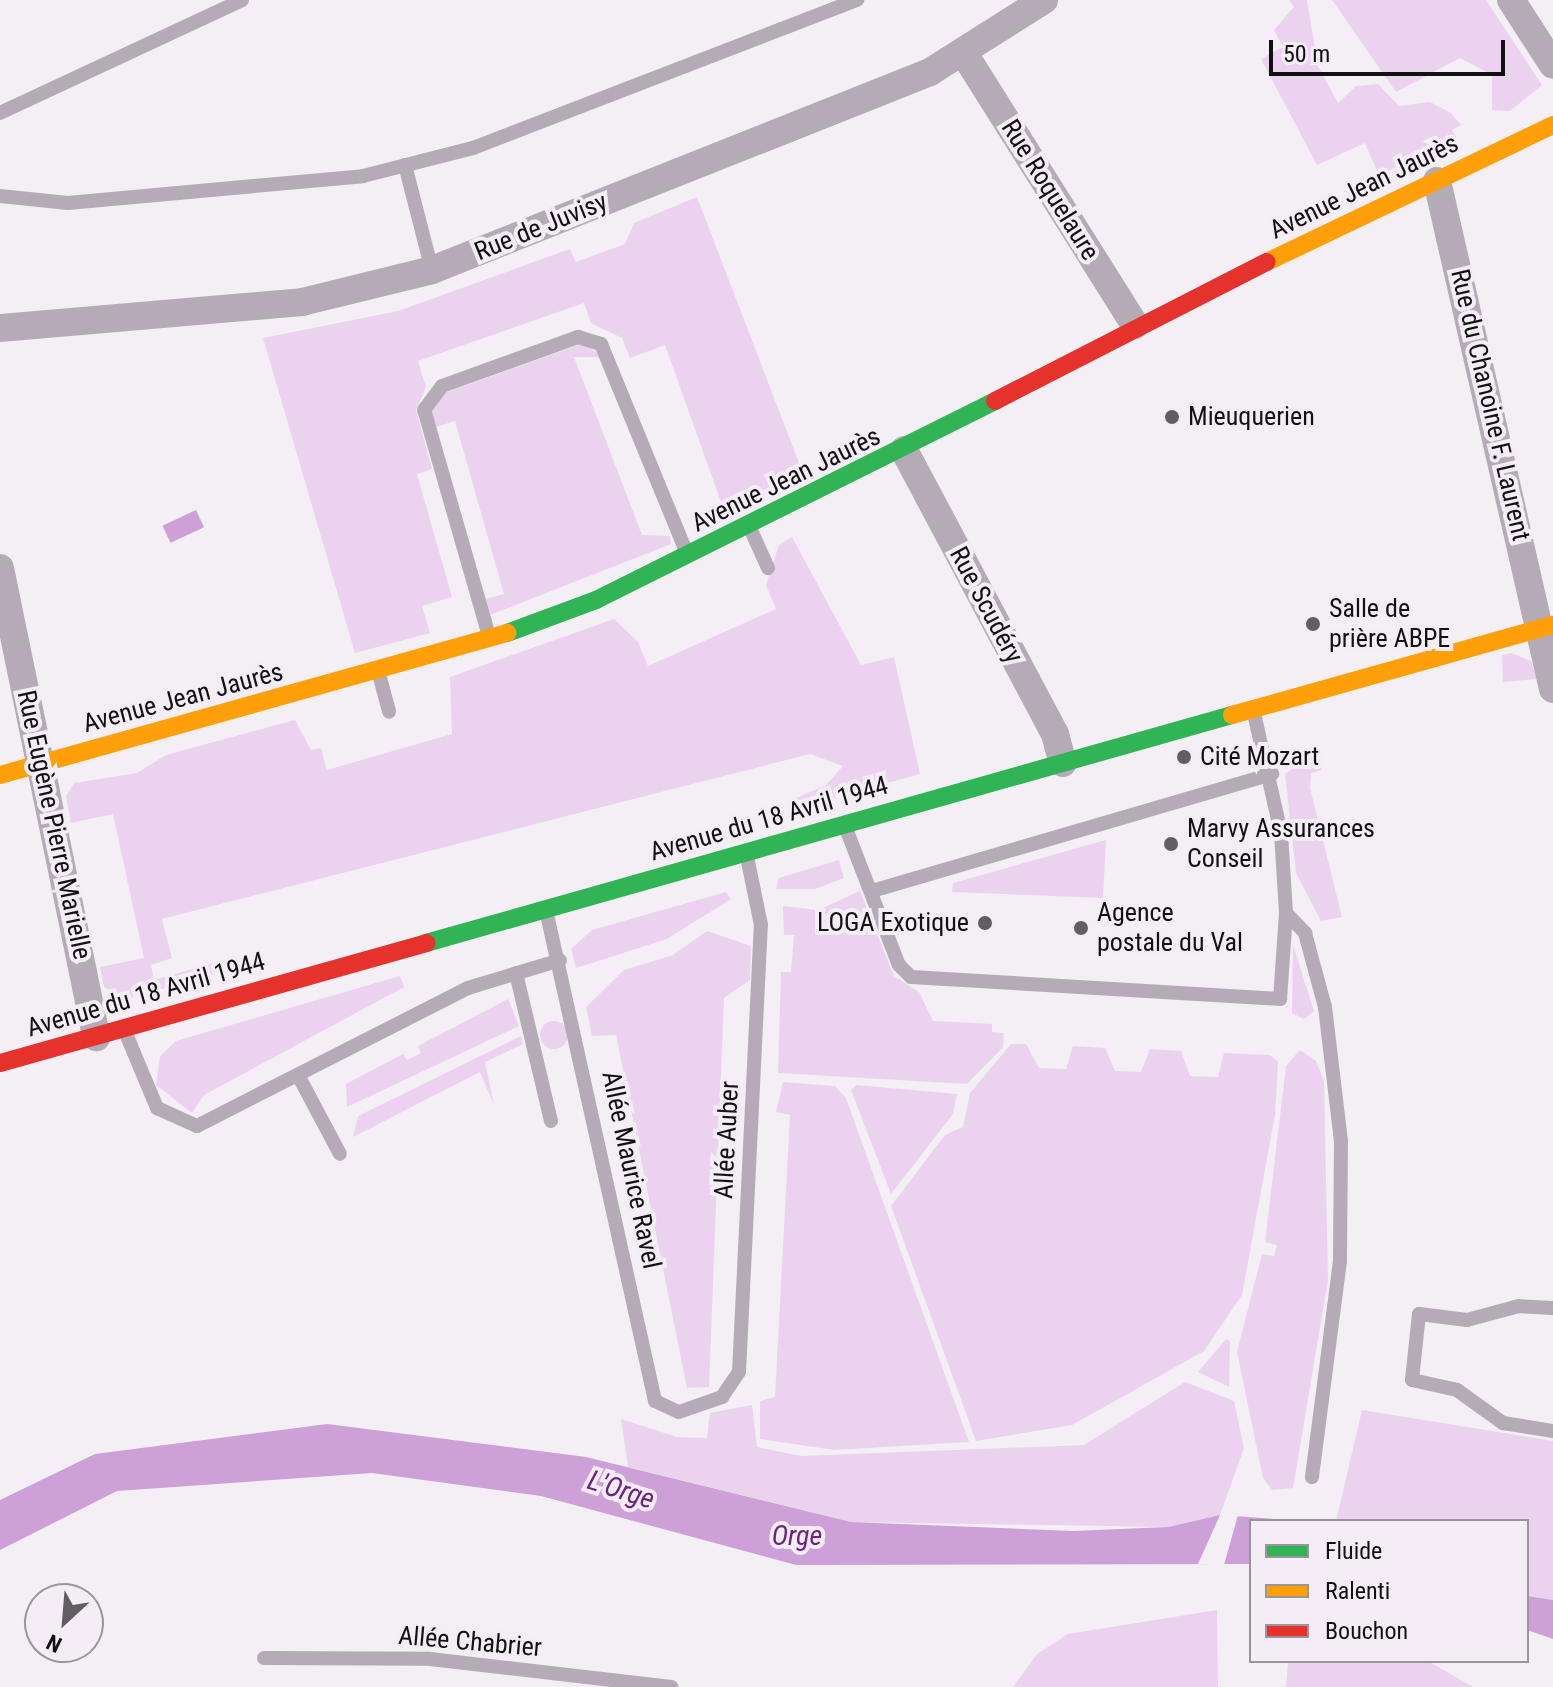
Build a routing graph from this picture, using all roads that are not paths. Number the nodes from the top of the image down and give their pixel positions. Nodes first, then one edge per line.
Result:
1 (242, 0) edge
2 (857, 0) edge
3 (1044, 0) edge
4 (1511, 0) edge
5 (965, 55) junction
6 (1553, 65) edge
7 (0, 113) edge
8 (1553, 125) edge
9 (405, 165) junction
10 (1437, 181) junction
11 (0, 196) edge
12 (432, 270) junction
13 (1135, 325) junction
14 (0, 328) edge
15 (904, 450) junction
16 (749, 527) junction
17 (689, 557) junction
18 (0, 568) edge
19 (768, 568) dead end
20 (1547, 627) edge
21 (490, 640) junction
22 (379, 672) junction
23 (1553, 689) edge
24 (1253, 708) junction
25 (389, 712) dead end
26 (41, 763) junction
27 (1063, 763) junction
28 (1272, 774) junction
29 (0, 775) edge
30 (845, 824) junction
31 (746, 852) junction
32 (872, 891) junction
33 (546, 909) junction
34 (1286, 913) junction
35 (560, 960) junction
36 (516, 973) junction
37 (124, 1028) junction
38 (96, 1037) junction
39 (0, 1063) edge
40 (299, 1077) junction
41 (551, 1121) dead end
42 (340, 1154) dead end
43 (1553, 1308) edge
44 (694, 1407) joint
45 (1553, 1431) edge
46 (1312, 1477) dead end
47 (264, 1658) dead end
48 (671, 1687) edge

1 - 7 lane
2 - 9 lane
3 - 5 street, Rue de Juvisy
4 - 6 street
5 - 12 street, Rue de Juvisy
5 - 13 street, Rue Roquelaure
8 - 10 street, Avenue Jean Jaurès
9 - 11 lane
9 - 12 lane
10 - 13 street, Avenue Jean Jaurès
10 - 20 street, Rue du Chanoine F. Laurent
12 - 14 street, Rue de Juvisy
13 - 15 street, Avenue Jean Jaurès
15 - 16 street, Avenue Jean Jaurès
15 - 27 street, Rue Scudéry
16 - 17 street, Avenue Jean Jaurès
16 - 19 lane
17 - 21 street, Avenue Jean Jaurès
17 - 21 lane
18 - 26 street, Rue Eugène Pierre Marielle
20 - 23 street, Rue du Chanoine F. Laurent
20 - 24 street, Avenue du 18 Avril 1944
21 - 22 street, Avenue Jean Jaurès
22 - 25 lane
22 - 26 street, Avenue Jean Jaurès
24 - 27 street, Avenue du 18 Avril 1944
24 - 28 lane
26 - 29 street, Avenue Jean Jaurès
26 - 38 street, Rue Eugène Pierre Marielle
27 - 30 street, Avenue du 18 Avril 1944
28 - 32 lane
28 - 34 lane
30 - 31 street, Avenue du 18 Avril 1944
30 - 32 lane
31 - 33 street, Avenue du 18 Avril 1944
31 - 44 lane, Allée Auber
32 - 34 lane
33 - 35 lane, Allée Maurice Ravel
33 - 37 street, Avenue du 18 Avril 1944
34 - 46 lane
35 - 36 lane
35 - 44 lane, Allée Maurice Ravel
36 - 40 lane
36 - 41 lane
37 - 38 street, Avenue du 18 Avril 1944
37 - 40 lane
38 - 39 street, Avenue du 18 Avril 1944
40 - 42 lane
43 - 45 lane
47 - 48 lane, Allée Chabrier

